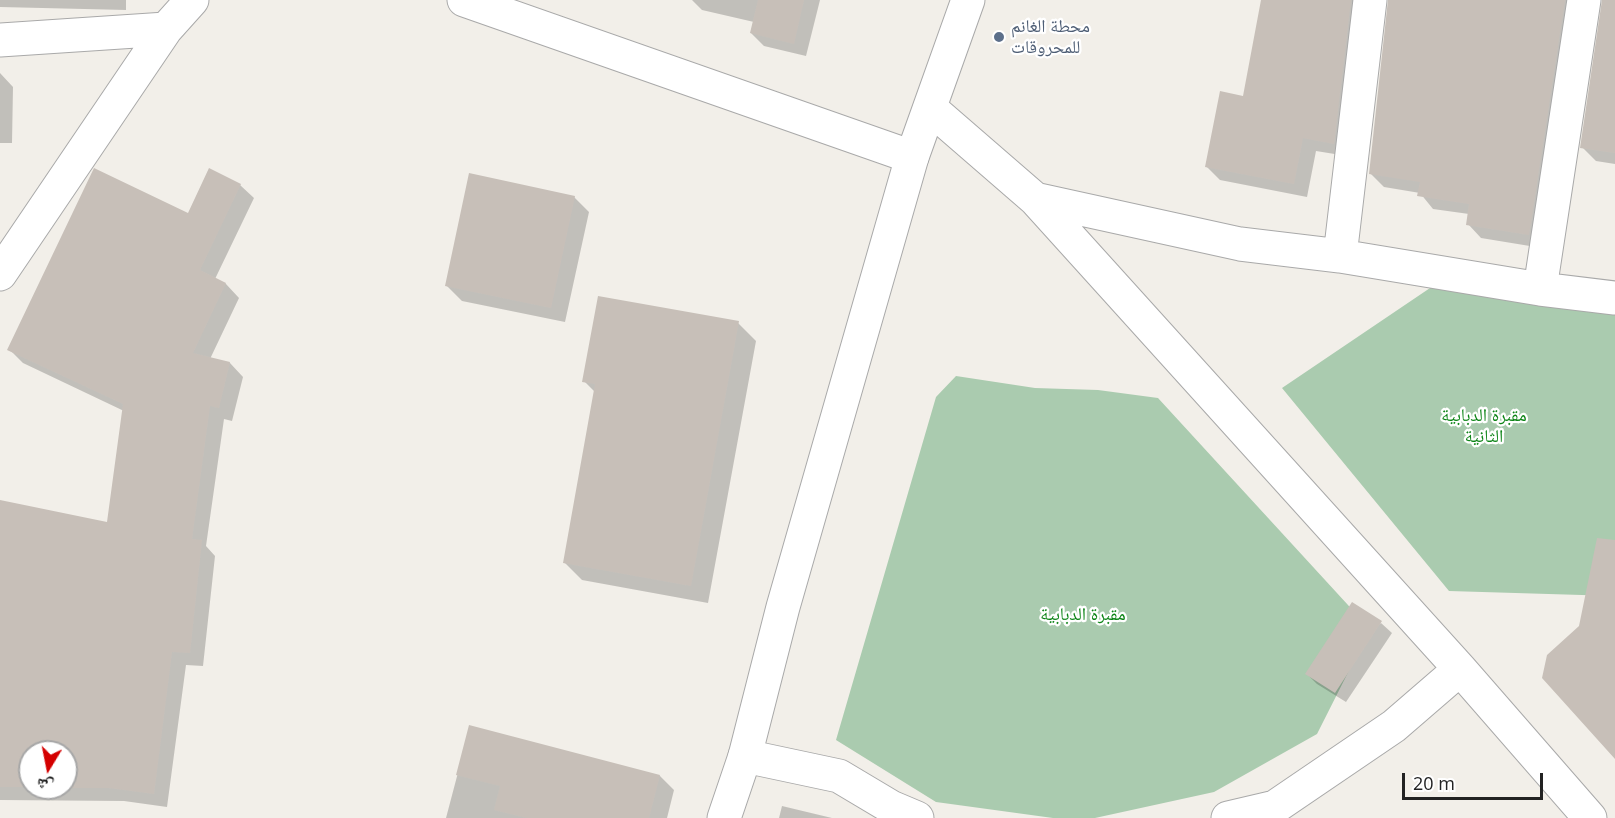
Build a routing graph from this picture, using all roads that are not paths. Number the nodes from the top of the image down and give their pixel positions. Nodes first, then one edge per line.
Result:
1 (192, 0) edge
2 (464, 0) edge
3 (968, 0) edge
4 (1370, 0) edge
5 (1584, 0) edge
6 (166, 29) junction
7 (0, 40) edge
8 (930, 108) junction
9 (912, 157) junction
10 (1035, 199) junction
11 (1340, 256) junction
12 (1, 271) edge
13 (1540, 289) junction
14 (1615, 298) edge
15 (1460, 669) junction
16 (745, 756) junction
17 (724, 818) edge
18 (917, 818) edge
19 (1228, 818) edge
20 (1590, 818) edge

1 - 6 street
2 - 9 street
3 - 8 street
4 - 11 street
5 - 13 street
6 - 7 street
6 - 12 street
8 - 9 street
8 - 10 street
9 - 16 street
10 - 11 street
10 - 15 street
11 - 13 street
13 - 14 street
15 - 19 street
15 - 20 street
16 - 17 street
16 - 18 street

